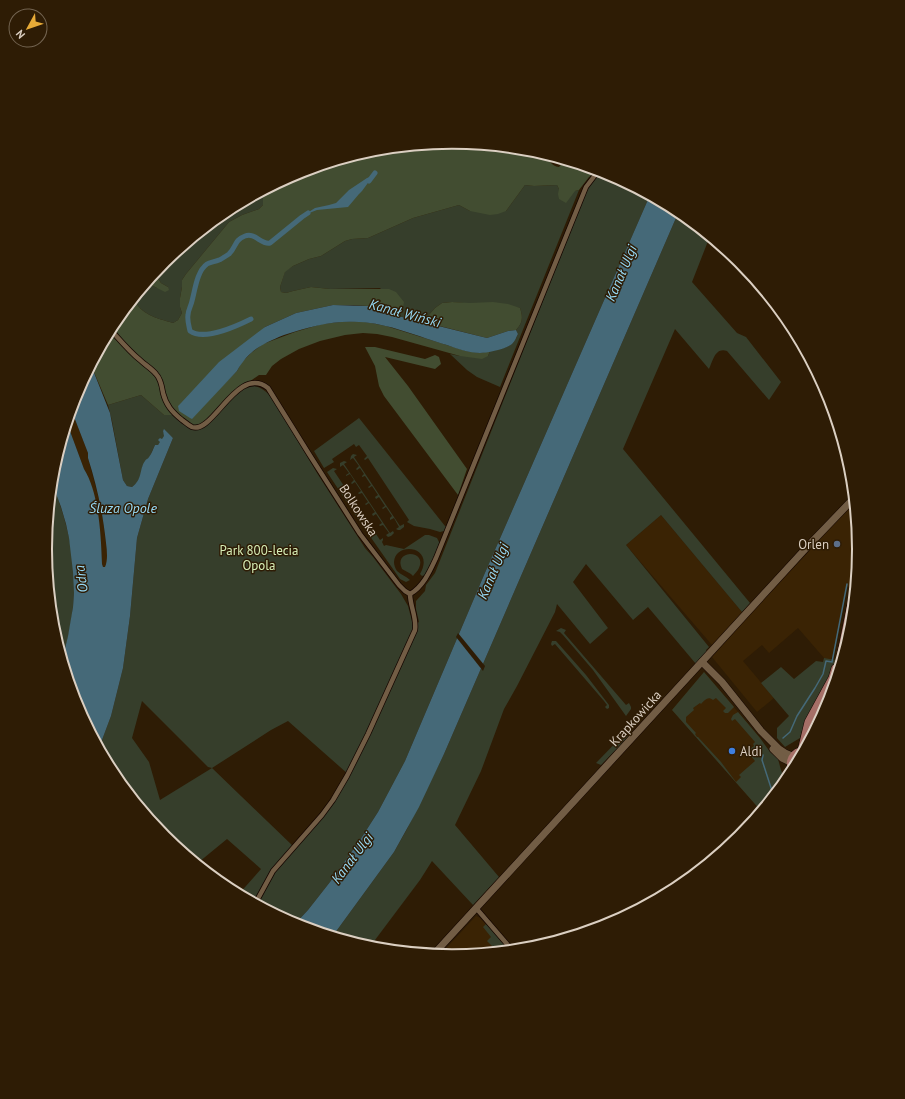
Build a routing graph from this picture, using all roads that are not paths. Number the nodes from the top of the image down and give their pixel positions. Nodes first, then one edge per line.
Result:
1 (596, 175) edge
2 (115, 334) edge
3 (850, 502) edge
4 (410, 594) junction
5 (702, 662) junction
6 (832, 678) edge
7 (822, 704) edge
8 (810, 730) edge
9 (805, 739) edge
10 (798, 752) edge
11 (791, 759) junction
12 (791, 764) edge
13 (257, 899) edge
14 (476, 908) junction
15 (509, 946) edge
16 (438, 949) edge

1 - 4 street
2 - 4 street, Bolkowska
3 - 5 street, Krapkowicka
4 - 13 street
5 - 11 street
5 - 14 street, Krapkowicka
6 - 9 main road
7 - 8 main road
10 - 11 main road
11 - 12 main road
14 - 15 street
14 - 16 street, Krapkowicka

